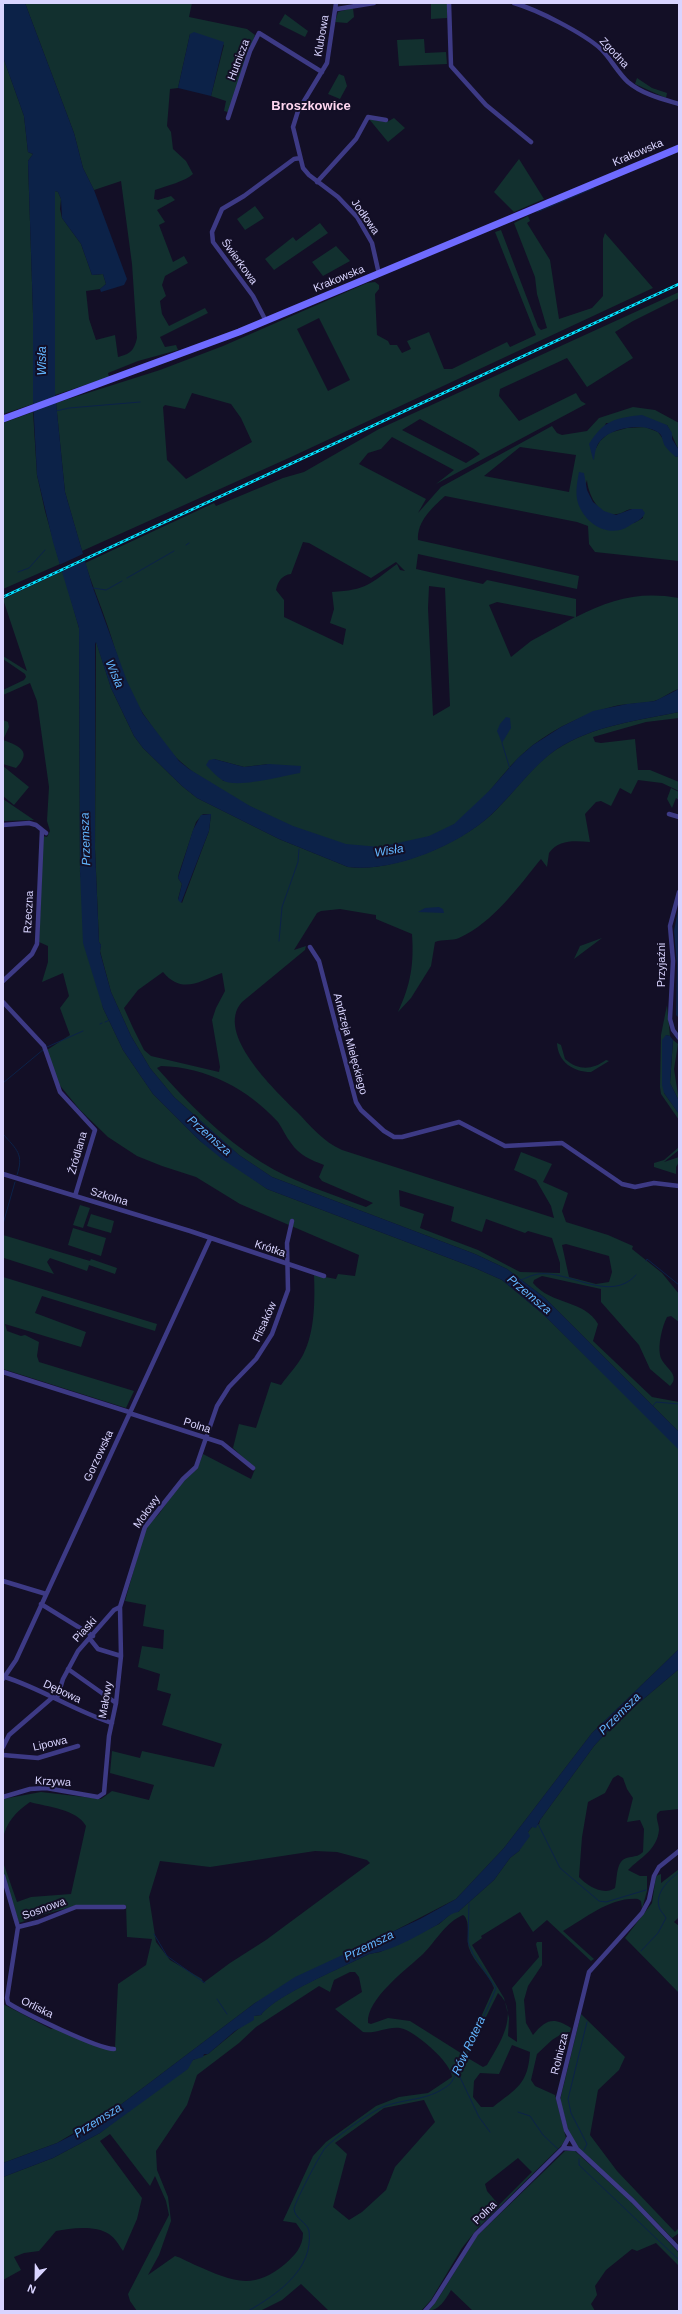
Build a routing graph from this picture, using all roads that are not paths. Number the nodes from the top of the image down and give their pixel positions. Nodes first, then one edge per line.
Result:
1 (336, 3) edge
2 (374, 3) edge
3 (449, 3) edge
4 (514, 3) edge
5 (337, 9) junction
6 (322, 72) junction
7 (679, 104) edge
8 (228, 118) dead end
9 (386, 120) dead end
10 (531, 142) dead end
11 (679, 148) edge
12 (300, 158) junction
13 (317, 182) junction
14 (379, 275) junction
15 (266, 321) junction
16 (3, 419) edge
17 (669, 814) dead end
18 (679, 817) edge
19 (3, 825) edge
20 (679, 892) edge
21 (310, 947) dead end
22 (3, 981) edge
23 (3, 1002) edge
24 (679, 1038) edge
25 (3, 1174) edge
26 (679, 1186) edge
27 (75, 1196) junction
28 (292, 1221) dead end
29 (210, 1239) junction
30 (286, 1264) junction
31 (324, 1276) dead end
32 (3, 1372) edge
33 (129, 1412) junction
34 (207, 1438) junction
35 (253, 1468) dead end
36 (3, 1582) edge
37 (46, 1594) junction
38 (41, 1604) junction
39 (120, 1607) junction
40 (91, 1638) junction
41 (121, 1656) junction
42 (68, 1669) junction
43 (4, 1678) edge
44 (55, 1698) junction
45 (116, 1703) junction
46 (112, 1723) junction
47 (78, 1746) dead end
48 (3, 1747) edge
49 (3, 1755) edge
50 (3, 1761) edge
51 (102, 1796) joint
52 (3, 1797) edge
53 (679, 1851) edge
54 (3, 1876) edge
55 (124, 1907) dead end
56 (18, 1927) junction
57 (114, 2049) dead end
58 (569, 2137) junction
59 (563, 2148) junction
60 (577, 2149) junction
61 (679, 2249) edge
62 (425, 2311) edge

1 - 5 street, Klubowa
2 - 5 street
3 - 10 street
4 - 7 street, Zgodna
5 - 6 street, Klubowa
6 - 8 street, Hutnicza
6 - 12 street, Klubowa
9 - 13 street
11 - 14 street, Krakowska
12 - 13 street, Jodłowa
12 - 15 street, Świerkowa
13 - 14 street, Jodłowa
14 - 15 street, Krakowska
15 - 16 street, Krakowska
17 - 18 street
19 - 22 street, Rzeczna
20 - 24 street, Przyjaźni
21 - 26 street, Andrzeja Mielęckiego
23 - 27 street, Źródlana
25 - 27 street, Szkolna
27 - 29 street, Szkolna
28 - 30 street, Flisaków
29 - 30 street, Krótka
29 - 33 street, Gorzowska
30 - 31 street, Krótka
30 - 34 street, Flisaków
32 - 33 street, Polna
33 - 34 street, Polna
33 - 37 street, Gorzowska
34 - 35 street, Polna
34 - 39 street, Mołowy
36 - 37 street
37 - 38 street, Gorzowska
38 - 40 street
38 - 43 street, Gorzowska
39 - 40 street, Piaski
39 - 41 street, Małowy
40 - 41 street
40 - 42 street, Piaski
41 - 45 street, Małowy
42 - 44 street, Piaski
42 - 45 street
43 - 44 street, Dębowa
44 - 46 street, Dębowa
44 - 48 street, Piaski
45 - 46 street, Małowy
46 - 51 street, Małowy
47 - 49 street, Lipowa
49 - 50 street
51 - 52 street, Krzywa
53 - 58 street, Rolnicza
54 - 56 street, Orliska
55 - 56 street, Sosnowa
56 - 57 street, Orliska
58 - 59 street, Polna
58 - 60 street, Rolnicza
59 - 60 street
59 - 62 street, Polna
60 - 61 street, Rolnicza

